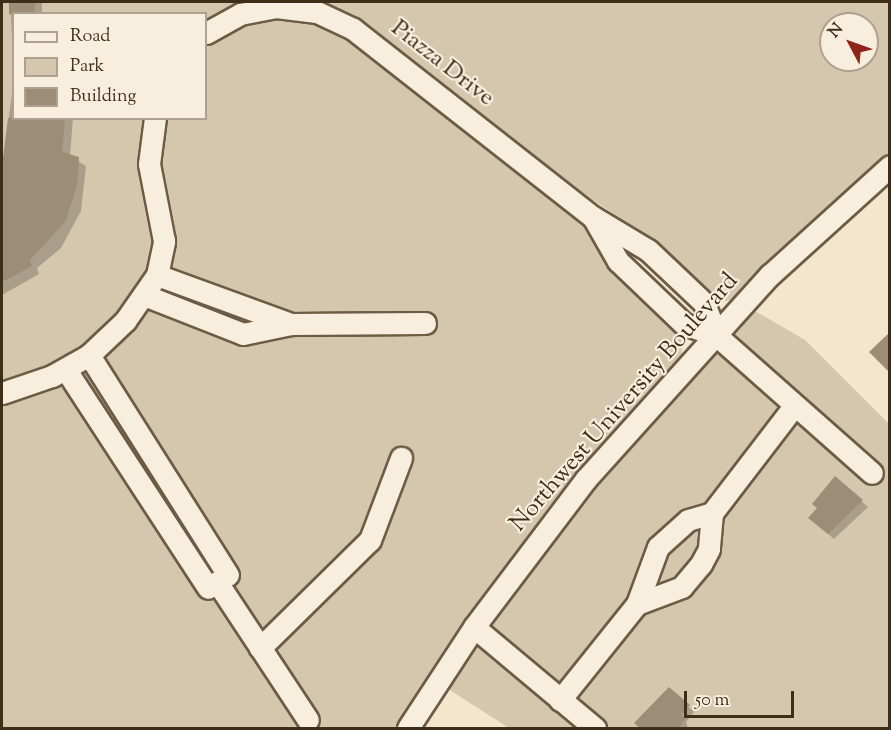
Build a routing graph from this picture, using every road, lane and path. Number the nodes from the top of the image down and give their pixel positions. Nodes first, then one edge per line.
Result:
1 (207, 32) edge
2 (154, 120) edge
3 (890, 166) edge
4 (593, 217) junction
5 (157, 275) junction
6 (144, 295) junction
7 (425, 323) dead end
8 (291, 324) junction
9 (716, 335) junction
10 (89, 355) junction
11 (66, 370) junction
12 (2, 393) edge
13 (794, 406) junction
14 (401, 458) dead end
15 (872, 473) dead end
16 (712, 513) junction
17 (218, 582) junction
18 (637, 604) junction
19 (474, 627) junction
20 (260, 648) junction
21 (560, 700) junction
22 (308, 720) dead end
23 (408, 729) edge
24 (595, 729) edge

1 - 4 street, Piazza Drive
2 - 5 street
3 - 9 street, Northwest University Boulevard
4 - 9 street, Piazza Drive
4 - 9 street, Piazza Drive
5 - 6 street
5 - 8 street
6 - 8 street
6 - 10 street
7 - 8 street
9 - 13 street
9 - 19 street, Northwest University Boulevard
10 - 11 street
10 - 17 street
11 - 12 street
11 - 17 street
13 - 15 street
13 - 16 street
14 - 20 street
16 - 18 street
16 - 18 street
17 - 20 street
18 - 21 street
19 - 21 street
19 - 23 street, Northwest University Boulevard
20 - 22 street
21 - 24 street

